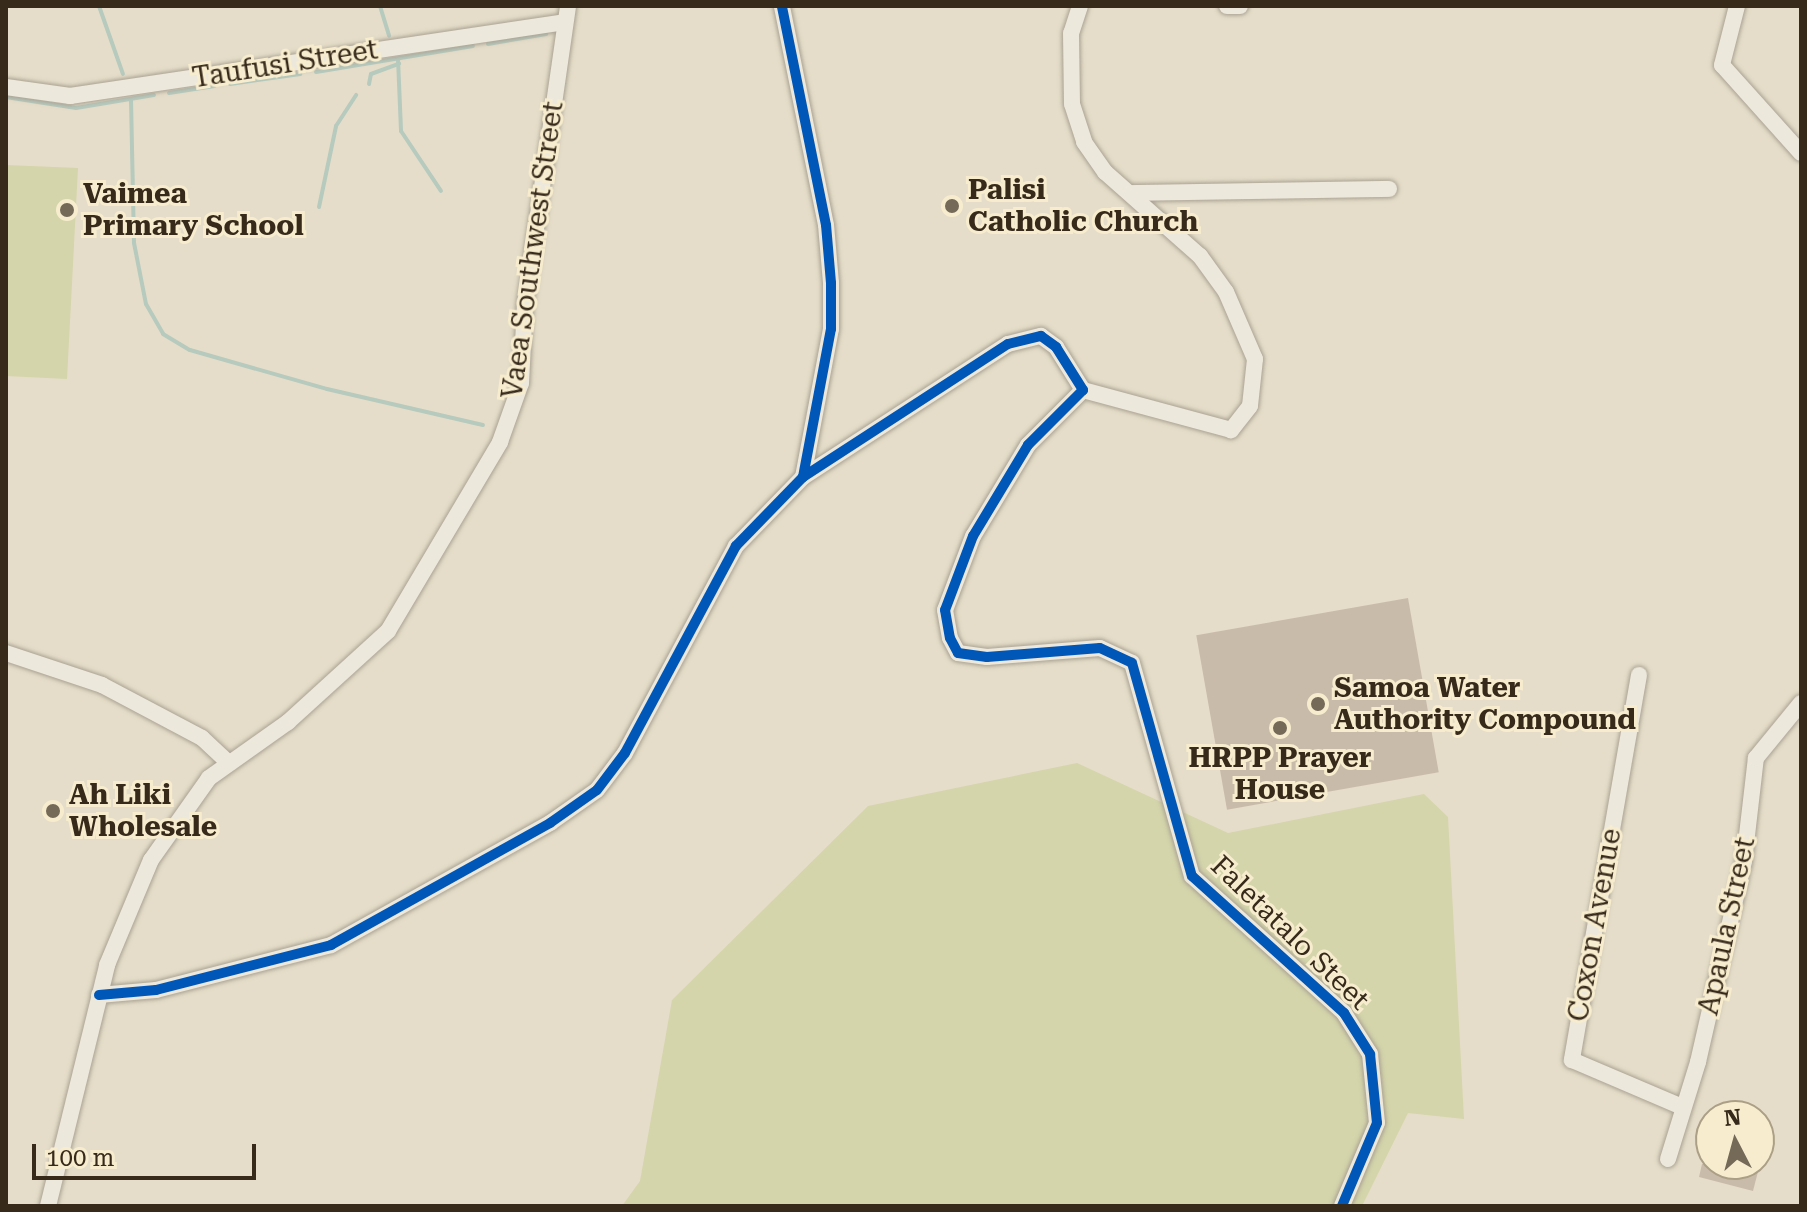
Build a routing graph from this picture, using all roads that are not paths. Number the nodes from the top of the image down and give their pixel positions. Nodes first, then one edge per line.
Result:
1 (782, 6) edge
2 (1080, 6) edge
3 (1227, 6) edge
4 (1240, 6) edge
5 (1737, 6) edge
6 (566, 14) edge
7 (6, 87) edge
8 (1801, 153) edge
9 (1389, 189) dead end
10 (1131, 193) junction
11 (1083, 390) junction
12 (803, 477) junction
13 (6, 653) edge
14 (1639, 675) dead end
15 (1801, 703) edge
16 (229, 763) junction
17 (99, 995) junction
18 (1680, 1106) junction
19 (1668, 1159) dead end
20 (48, 1206) edge
21 (1342, 1206) edge

1 - 12 street
2 - 10 street
3 - 4 street
5 - 8 street
6 - 7 street, Taufusi Street
6 - 16 street, Vaea Southwest Street
9 - 10 street
10 - 11 street
11 - 12 street
11 - 21 street, Faletatalo Steet
12 - 17 street
13 - 16 street
14 - 18 street, Coxon Avenue
15 - 18 street, Apaula Street
16 - 17 street, Vaea Southwest Street
17 - 20 street, Vaea Southwest Street
18 - 19 street, Apaula Street

